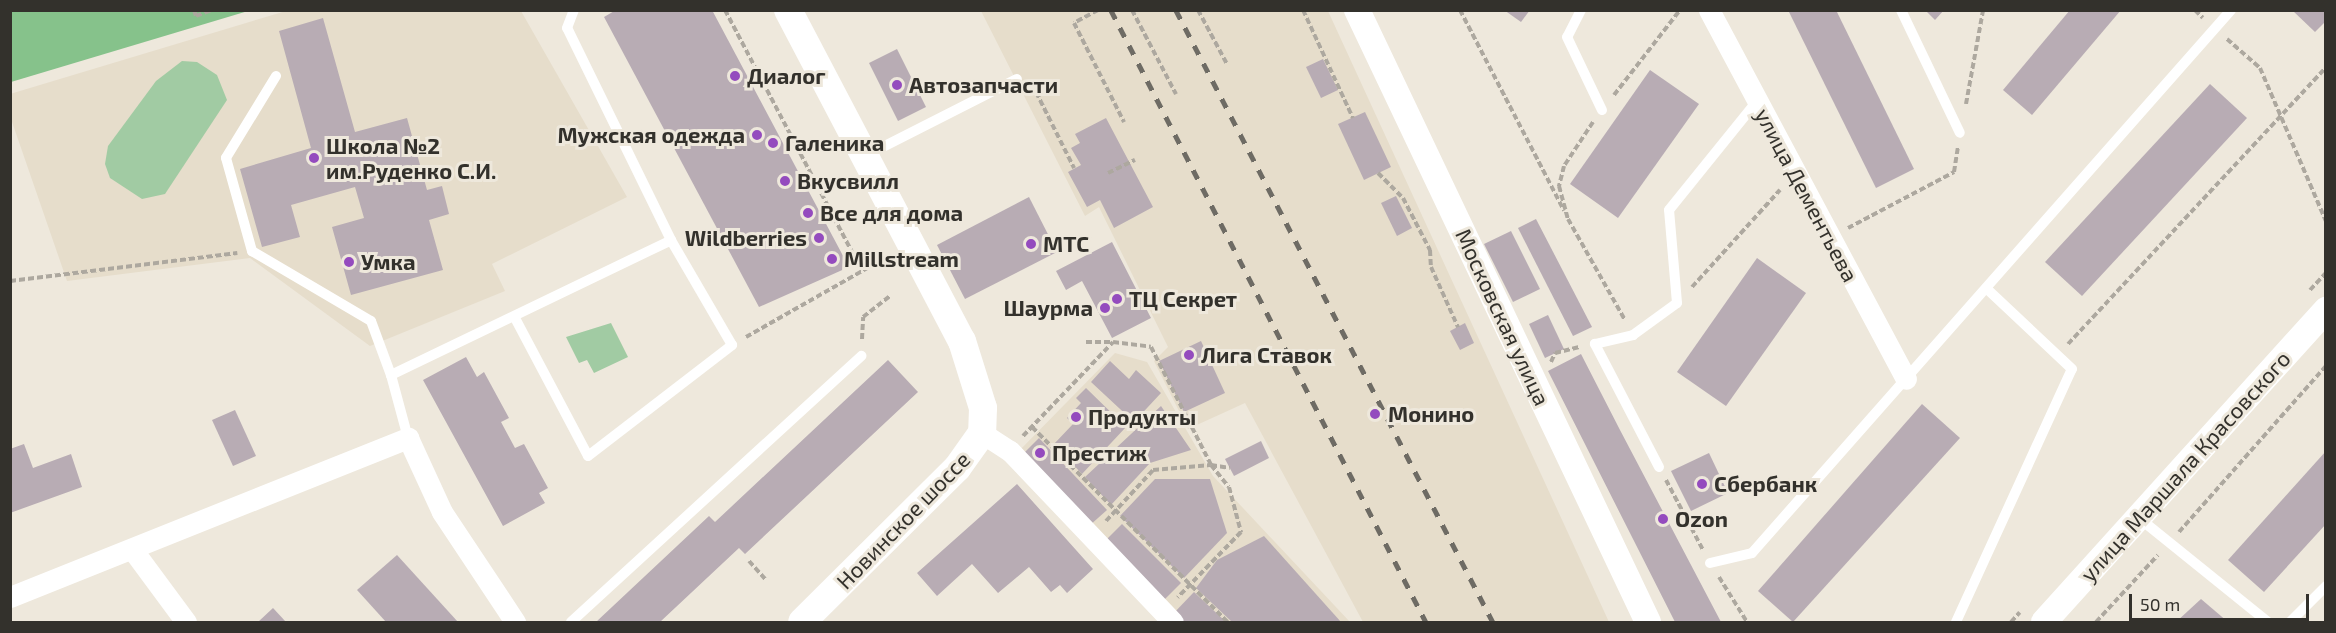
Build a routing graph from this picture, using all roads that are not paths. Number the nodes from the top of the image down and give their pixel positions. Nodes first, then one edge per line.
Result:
1 (574, 10) edge
2 (788, 10) edge
3 (1358, 10) edge
4 (1581, 10) edge
5 (1709, 10) edge
6 (1901, 10) edge
7 (2231, 10) edge
8 (276, 76) dead end
9 (1017, 79) road end
10 (1757, 101) junction
11 (1602, 110) road end
12 (1960, 133) road end
13 (864, 156) junction
14 (671, 240) junction
15 (1986, 288) junction
16 (2325, 310) edge
17 (515, 318) junction
18 (861, 356) road end
19 (391, 375) junction
20 (1906, 379) junction
21 (983, 421) junction
22 (408, 438) junction
23 (1659, 467) road end
24 (2139, 518) junction
25 (132, 549) junction
26 (1710, 564) dead end
27 (2325, 586) edge
28 (10, 597) edge
29 (186, 622) edge
30 (515, 622) edge
31 (571, 622) edge
32 (802, 622) edge
33 (1173, 622) edge
34 (1648, 622) edge
35 (1956, 622) edge
36 (2044, 622) edge
37 (2268, 622) edge
38 (2290, 622) edge

1 - 14 lane
2 - 13 main road
3 - 34 street, Московская улица
4 - 11 lane
5 - 10 street, улица Дементьева
6 - 12 lane
7 - 15 lane
8 - 19 lane
9 - 13 lane
10 - 20 street, улица Дементьева
10 - 23 lane
13 - 21 main road
14 - 17 lane
14 - 17 lane
15 - 20 lane
15 - 35 lane
16 - 24 street, улица Маршала Красовского
17 - 19 lane
18 - 31 lane
19 - 22 lane
20 - 26 lane
21 - 32 main road, Новинское шоссе
21 - 33 street
22 - 25 street
22 - 30 street
24 - 36 street, улица Маршала Красовского
24 - 37 lane
25 - 28 street
25 - 29 street
27 - 38 lane

